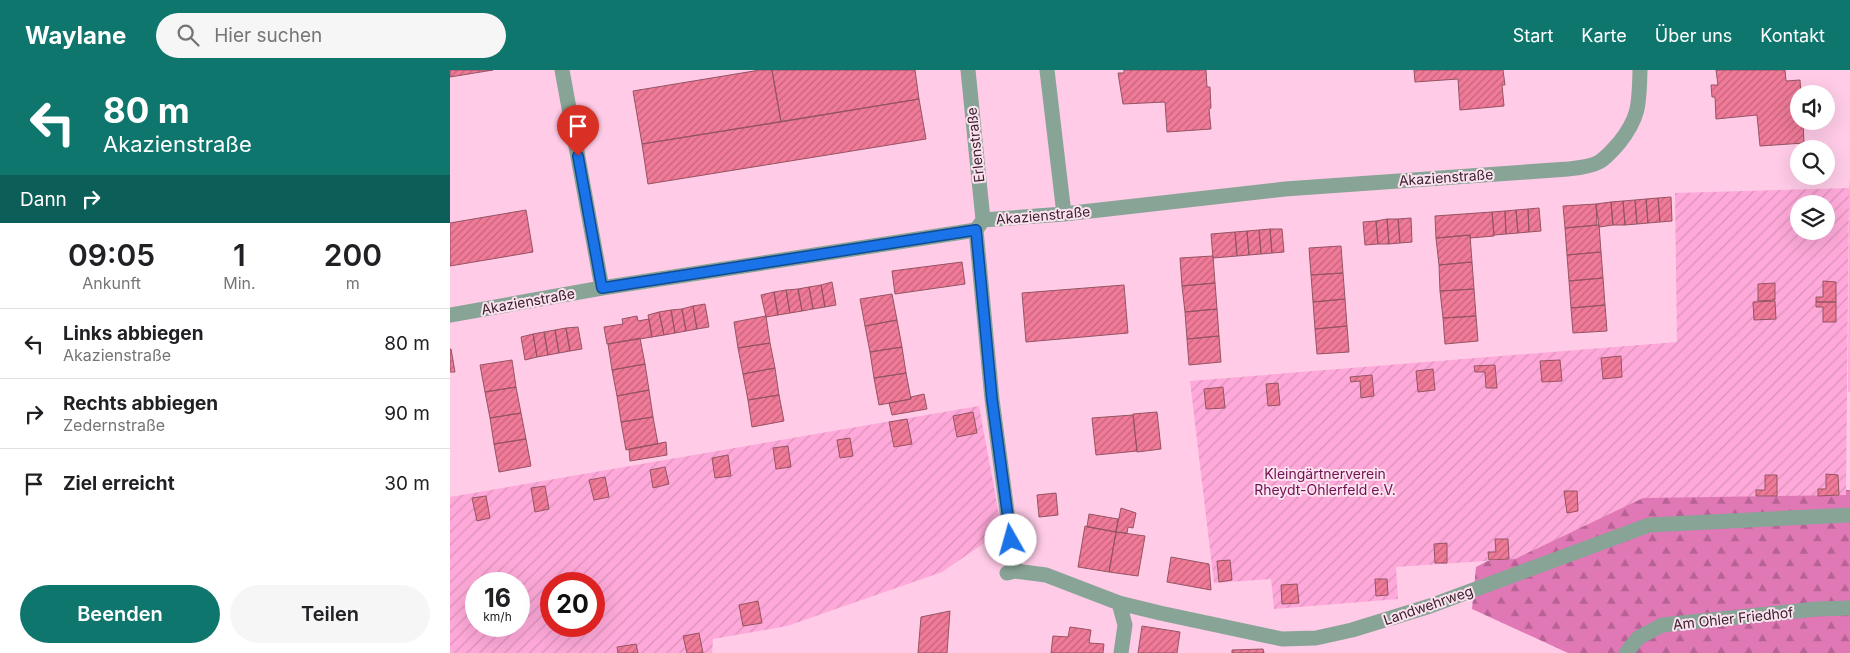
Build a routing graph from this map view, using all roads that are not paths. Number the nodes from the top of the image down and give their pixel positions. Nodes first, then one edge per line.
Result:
1 (562, 70) edge
2 (968, 70) edge
3 (1047, 70) edge
4 (1640, 70) edge
5 (1064, 214) junction
6 (979, 225) junction
7 (602, 288) junction
8 (450, 315) edge
9 (1850, 515) edge
10 (1011, 572) joint
11 (1119, 603) junction
12 (1850, 608) edge
13 (1122, 653) edge
14 (1626, 653) edge

1 - 7 street
2 - 6 street, Erlenstraße
3 - 5 street
4 - 5 street, Akazienstraße
5 - 6 street, Akazienstraße
6 - 7 street, Akazienstraße
6 - 10 street, Erlenstraße
7 - 8 street, Akazienstraße
9 - 11 street, Landwehrweg
10 - 11 street, Landwehrweg
11 - 13 street
12 - 14 street, Am Ohler Friedhof

